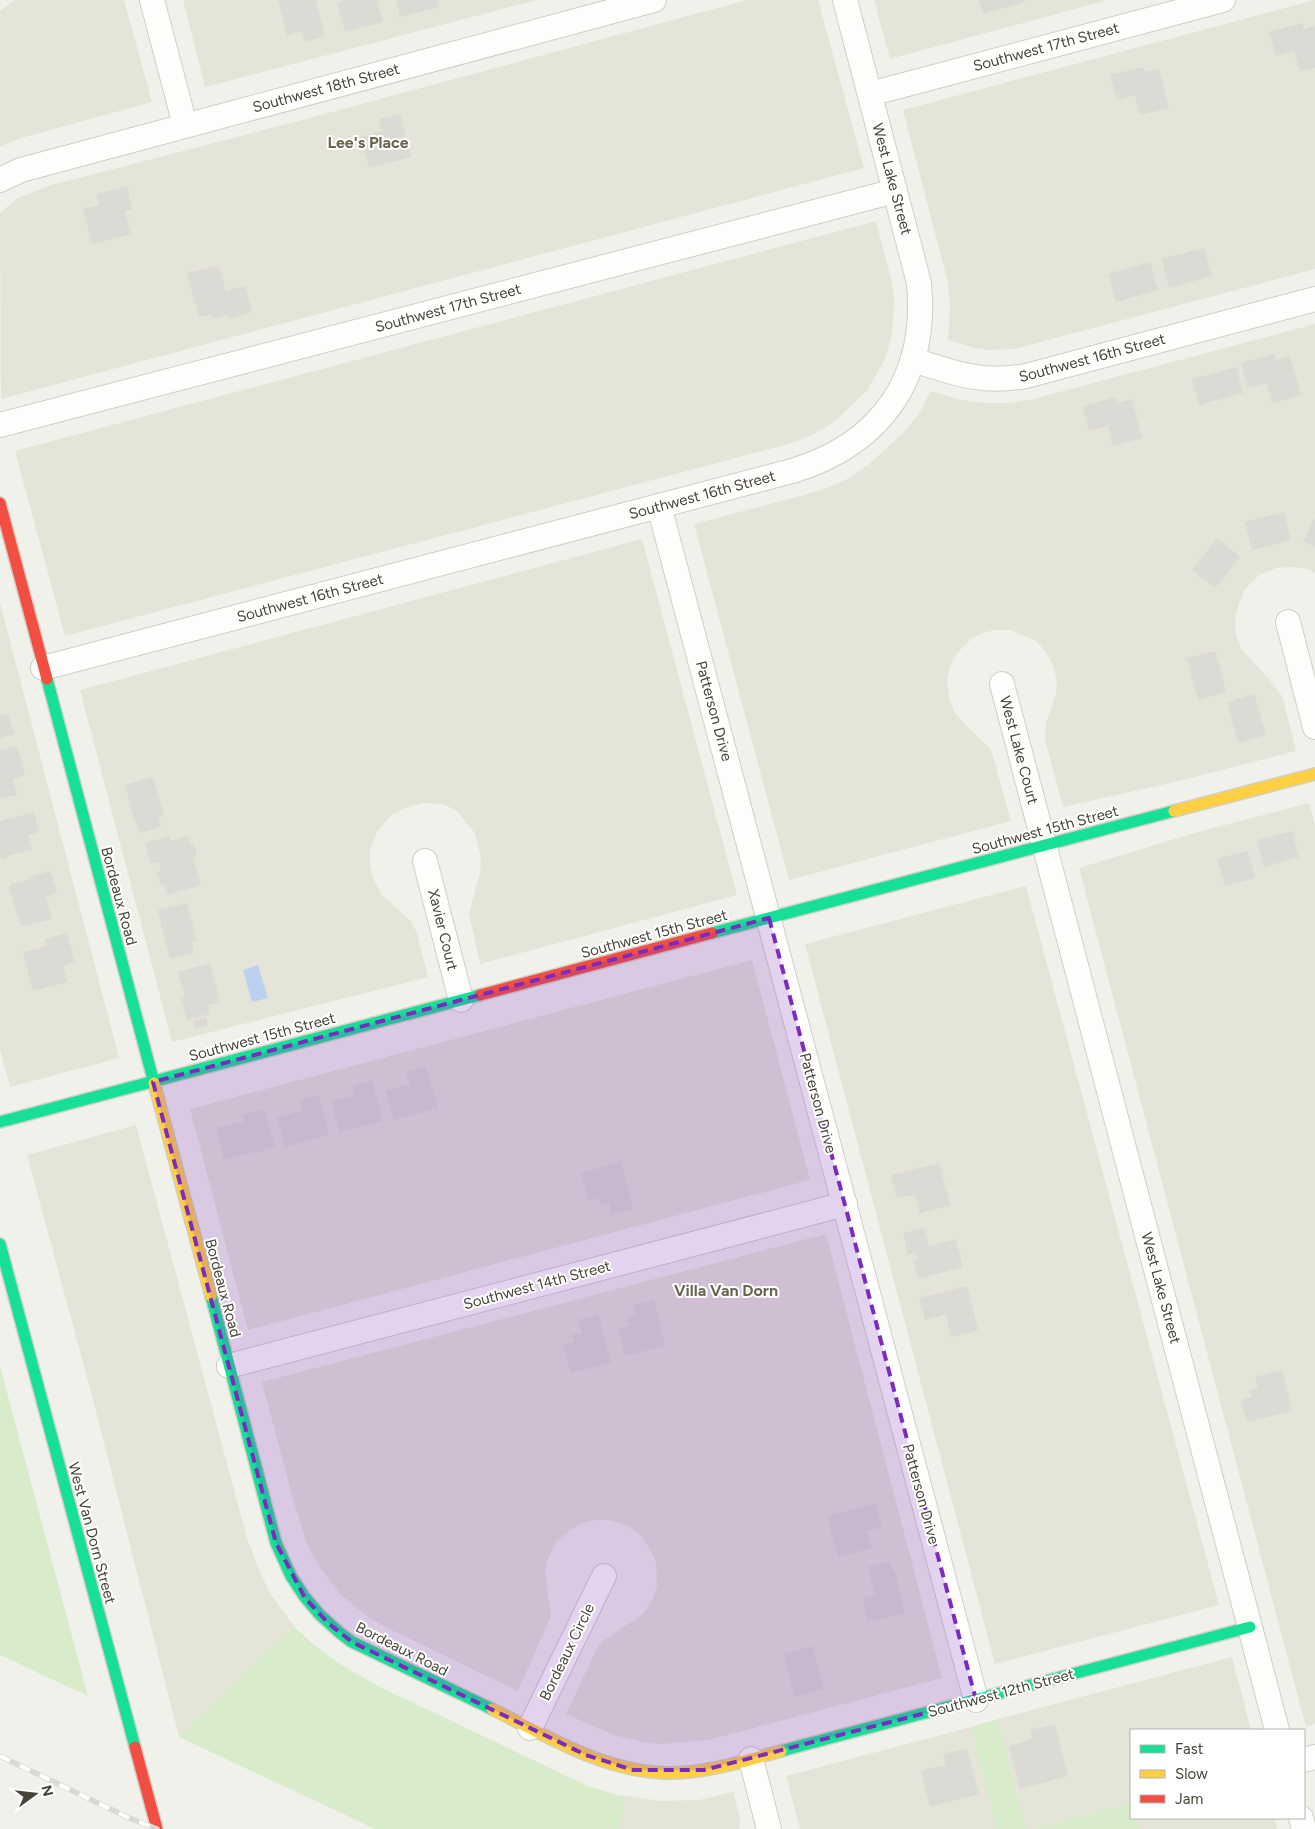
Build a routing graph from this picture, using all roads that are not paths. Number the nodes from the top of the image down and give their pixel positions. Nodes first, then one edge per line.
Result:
1 (152, 0) edge
2 (654, 0) edge
3 (845, 0) edge
4 (1223, 0) edge
5 (870, 94) junction
6 (185, 125) junction
7 (0, 180) edge
8 (895, 191) junction
9 (1315, 299) edge
10 (912, 360) junction
11 (0, 425) edge
12 (0, 503) edge
13 (659, 506) junction
14 (8, 563) edge
15 (1288, 622) dead end
16 (43, 668) junction
17 (1002, 684) dead end
18 (1315, 727) edge
19 (1315, 774) edge
20 (1044, 846) junction
21 (425, 861) dead end
22 (769, 918) junction
23 (461, 1000) junction
24 (153, 1082) junction
25 (0, 1122) edge
26 (845, 1204) junction
27 (0, 1244) edge
28 (229, 1366) junction
29 (604, 1576) dead end
30 (1250, 1627) junction
31 (976, 1700) junction
32 (530, 1728) junction
33 (1277, 1729) edge
34 (751, 1759) junction
35 (156, 1829) edge
36 (769, 1829) edge

1 - 6 street
2 - 6 street, Southwest 18th Street
3 - 5 street, West Lake Street
4 - 5 street, Southwest 17th Street
5 - 8 street, West Lake Street
6 - 7 street, Southwest 18th Street
8 - 10 street, West Lake Street
8 - 11 street, Southwest 17th Street
9 - 10 street, Southwest 16th Street
10 - 13 street, Southwest 16th Street
12 - 14 street, Bordeaux Road
13 - 16 street, Southwest 16th Street
13 - 22 street, Patterson Drive
14 - 16 street, Bordeaux Road
15 - 18 street
16 - 24 street, Bordeaux Road
17 - 20 street, West Lake Court
19 - 20 street, Southwest 15th Street
20 - 22 street, Southwest 15th Street
20 - 30 street, West Lake Street
21 - 23 street, Xavier Court
22 - 23 street, Southwest 15th Street
22 - 26 street, Patterson Drive
23 - 24 street, Southwest 15th Street
24 - 25 street, Southwest 15th Street
24 - 28 street, Bordeaux Road
26 - 28 street, Southwest 14th Street
26 - 31 street, Patterson Drive
27 - 35 street, West Van Dorn Street
28 - 32 street, Bordeaux Road
29 - 32 street, Bordeaux Circle
30 - 31 street, Southwest 12th Street
30 - 33 street, West Lake Street
31 - 34 street, Southwest 12th Street
32 - 34 street, Bordeaux Road
34 - 36 street

